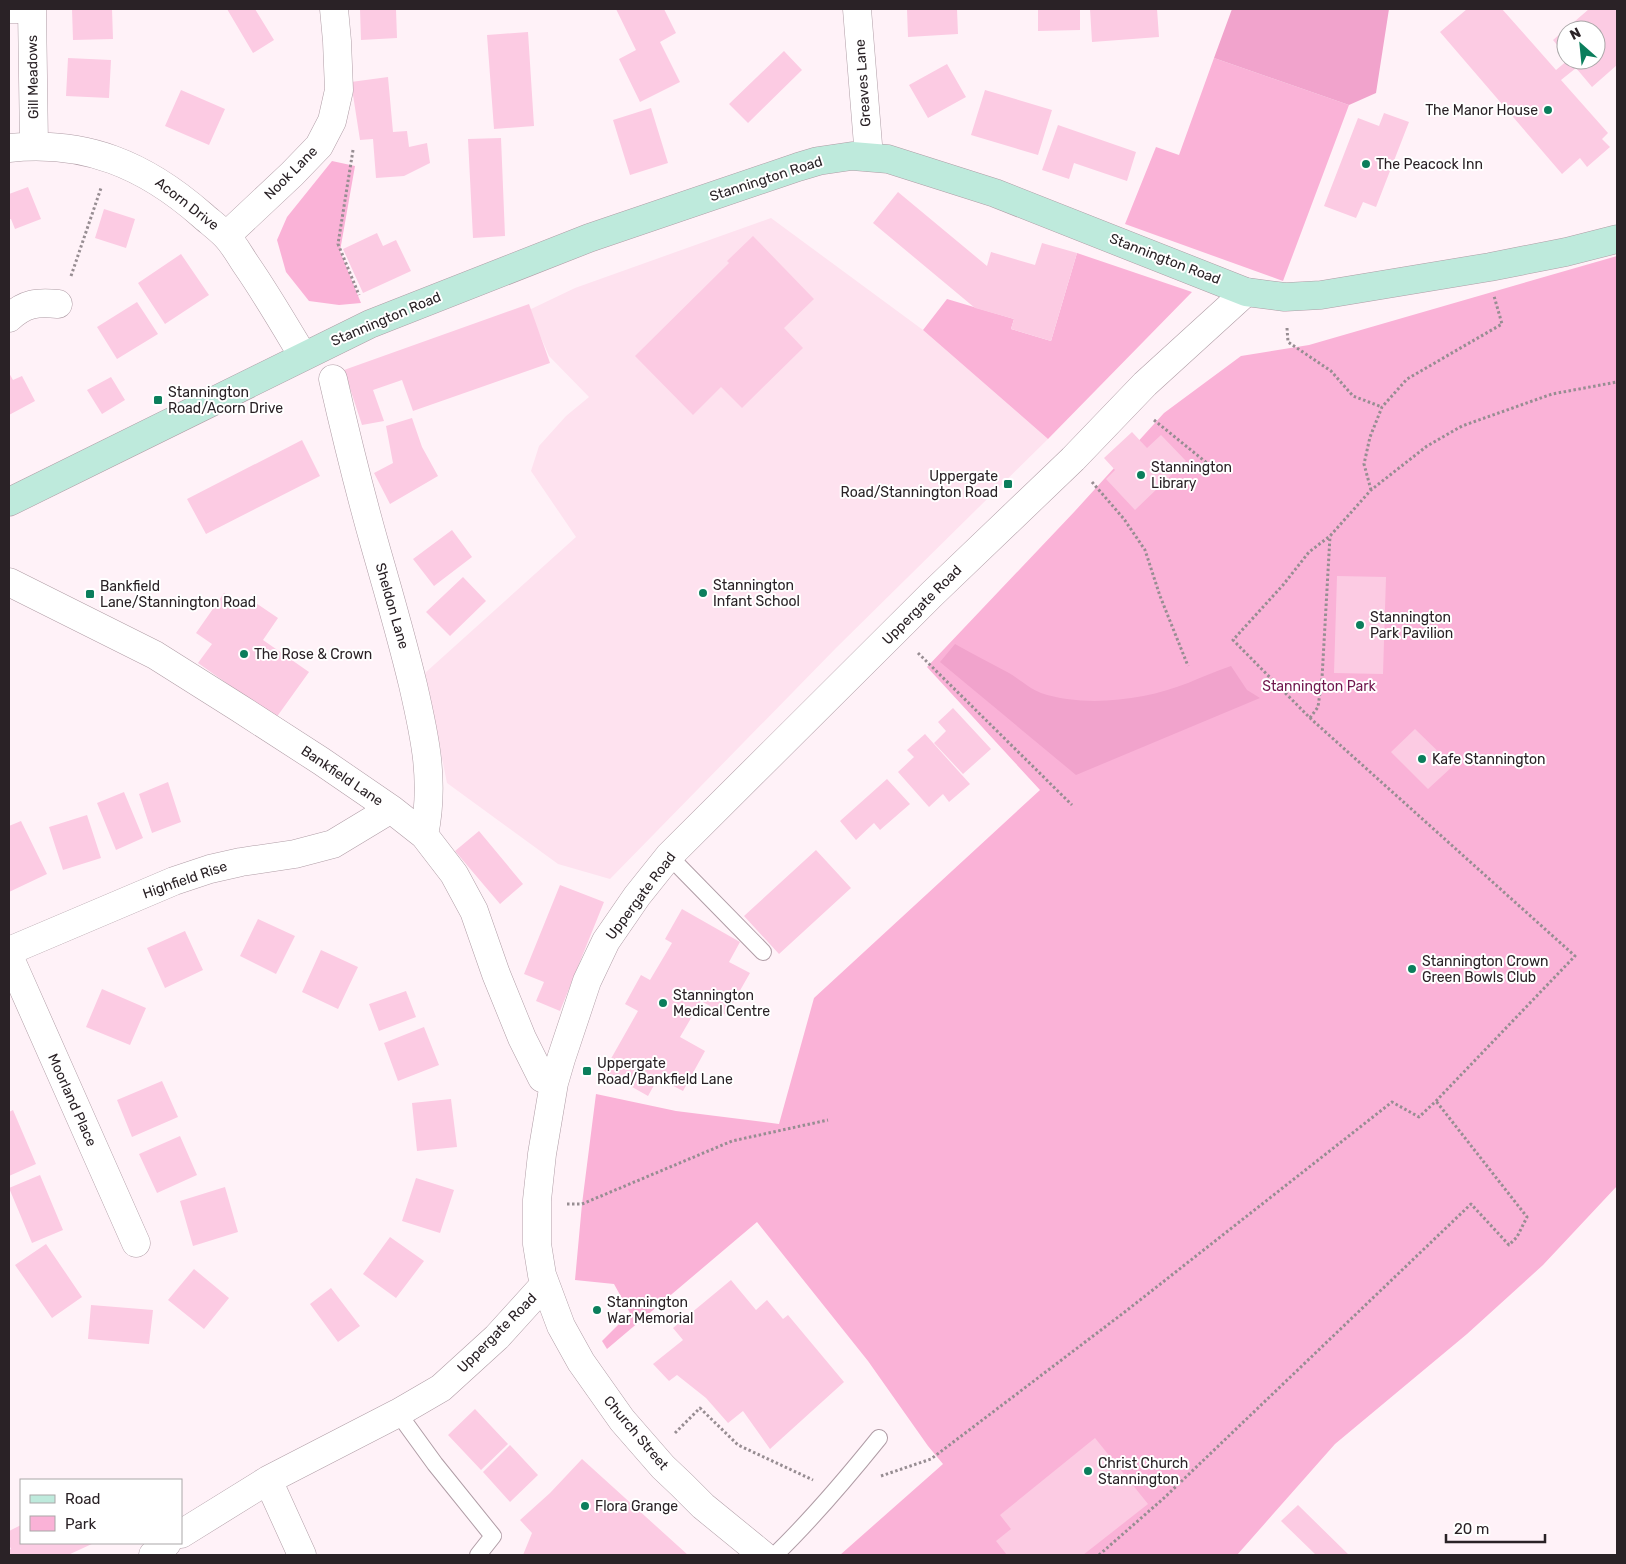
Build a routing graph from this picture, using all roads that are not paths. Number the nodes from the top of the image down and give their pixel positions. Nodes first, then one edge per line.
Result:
1 (9, 9) edge
2 (32, 9) edge
3 (334, 9) edge
4 (857, 9) edge
5 (21, 147) edge
6 (869, 157) junction
7 (226, 236) junction
8 (1617, 238) edge
9 (1246, 292) junction
10 (58, 304) road end
11 (9, 318) edge
12 (303, 356) junction
13 (333, 379) dead end
14 (9, 502) edge
15 (9, 582) edge
16 (391, 809) junction
17 (424, 835) junction
18 (669, 856) junction
19 (9, 951) edge
20 (762, 952) dead end
21 (9, 956) edge
22 (554, 1083) junction
23 (136, 1244) dead end
24 (545, 1284) junction
25 (398, 1413) junction
26 (879, 1438) dead end
27 (268, 1480) junction
28 (182, 1533) edge
29 (166, 1544) edge
30 (153, 1555) edge
31 (302, 1555) edge
32 (478, 1555) edge
33 (764, 1555) edge
34 (775, 1555) edge

1 - 2 street, Gill Meadows
2 - 5 street, Gill Meadows
3 - 7 street, Nook Lane
4 - 6 street, Greaves Lane
5 - 7 street, Acorn Drive
6 - 9 main road, Stannington Road
6 - 12 main road, Stannington Road
7 - 12 street, Acorn Drive
8 - 9 main road, Stannington Road
9 - 18 street, Uppergate Road
10 - 11 street
12 - 14 main road, Stannington Road
13 - 17 street, Sheldon Lane
15 - 16 street, Bankfield Lane
16 - 17 street, Bankfield Lane
16 - 19 street, Highfield Rise
17 - 22 street, Bankfield Lane
18 - 20 lane
18 - 22 street, Uppergate Road
21 - 23 street, Moorland Place
22 - 24 street, Uppergate Road
24 - 25 street, Uppergate Road
24 - 33 street, Church Street
25 - 27 street, Uppergate Road
25 - 32 lane
26 - 34 lane
27 - 28 street, Uppergate Road
27 - 31 street
29 - 30 street

